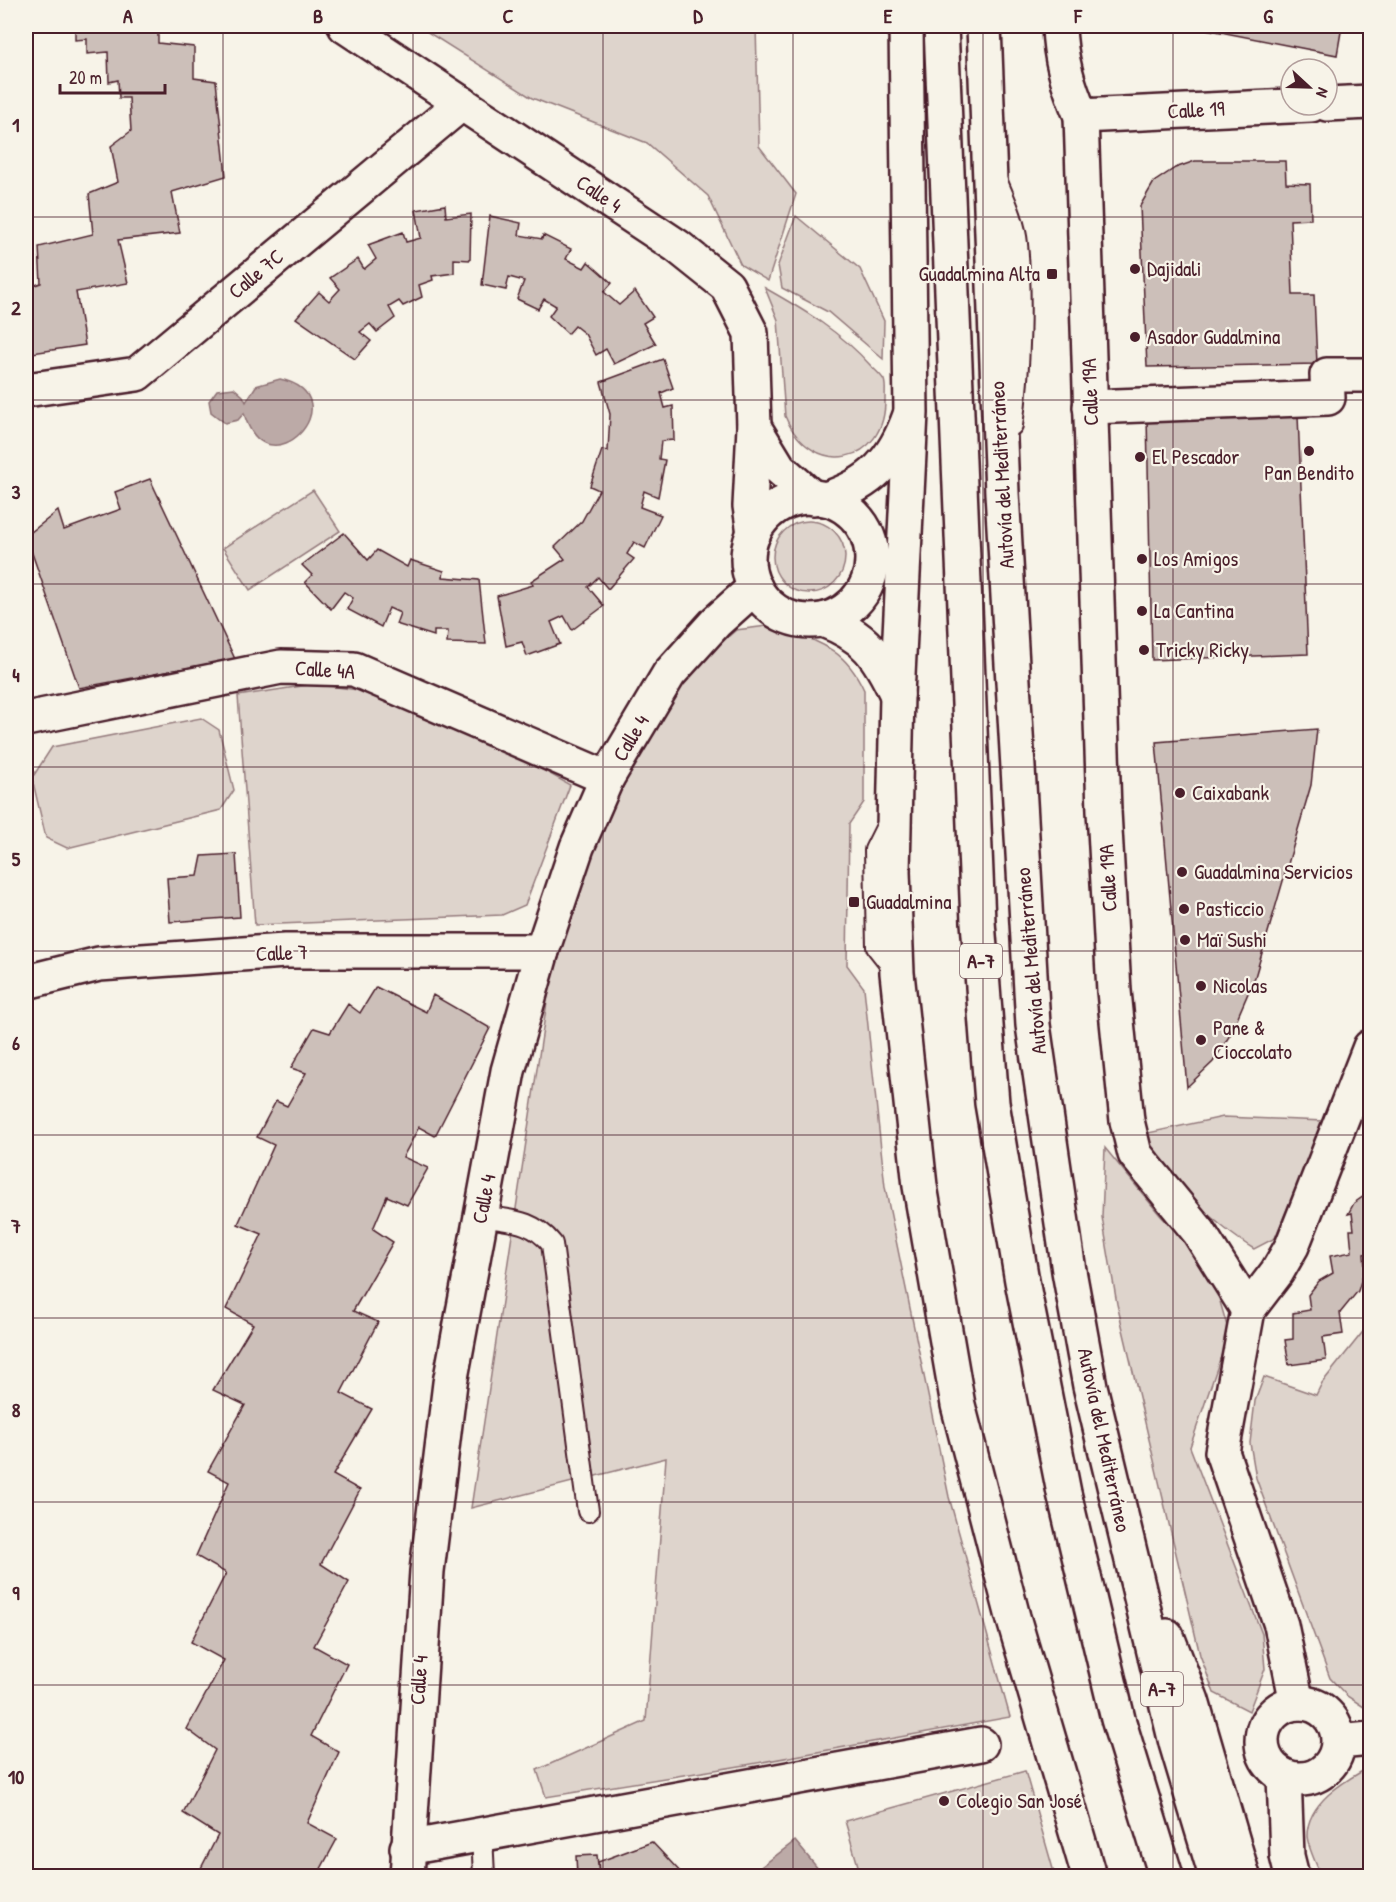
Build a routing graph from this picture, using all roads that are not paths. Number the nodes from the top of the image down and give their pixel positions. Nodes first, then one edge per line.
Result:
1 (345, 26) edge
2 (906, 26) edge
3 (941, 26) edge
4 (984, 26) edge
5 (1059, 26) edge
6 (1371, 102) edge
7 (462, 103) junction
8 (1339, 103) edge
9 (1279, 107) edge
10 (1081, 116) junction
11 (1371, 375) edge
12 (26, 390) edge
13 (1090, 407) junction
14 (911, 413) junction
15 (754, 428) junction
16 (819, 498) junction
17 (754, 533) junction
18 (755, 587) junction
19 (823, 620) junction
20 (897, 695) junction
21 (26, 719) edge
22 (607, 778) junction
23 (542, 951) junction
24 (26, 982) edge
25 (1371, 1047) edge
26 (481, 1216) junction
27 (1248, 1310) junction
28 (1115, 1500) junction
29 (588, 1511) dead end
30 (1297, 1703) junction
31 (1371, 1739) edge
32 (1339, 1742) junction
33 (981, 1744) dead end
34 (1284, 1776) junction
35 (482, 1835) junction
36 (407, 1862) edge
37 (484, 1876) edge
38 (1089, 1876) edge
39 (1166, 1876) edge
40 (1215, 1876) edge
41 (1243, 1876) edge
42 (1292, 1876) edge

1 - 7 main road, Calle 4
2 - 14 main road
3 - 39 main road, Autovía del Mediterráneo / A-7
4 - 28 main road, Autovía del Mediterráneo / A-7
5 - 10 main road
6 - 8 main road
7 - 12 main road, Calle 7C
7 - 15 main road, Calle 4
9 - 10 main road, Calle 19
10 - 13 main road, Calle 19A
11 - 13 main road
13 - 27 main road, Calle 19A
14 - 16 main road
14 - 20 main road
15 - 16 main road
15 - 17 main road, Calle 4
16 - 17 main road
16 - 19 main road
17 - 18 main road
18 - 19 main road
18 - 22 main road, Calle 4
19 - 20 main road
20 - 38 main road
21 - 22 main road, Calle 4A
22 - 23 main road, Calle 4
23 - 24 main road, Calle 7
23 - 26 main road, Calle 4
25 - 27 main road
26 - 29 lane
26 - 36 main road, Calle 4
27 - 30 main road
28 - 40 main road, Autovía del Mediterráneo / A-7
28 - 41 main road
30 - 32 main road
30 - 34 main road
31 - 32 main road
32 - 34 main road
33 - 35 main road
34 - 42 main road
35 - 36 main road
35 - 37 lane

